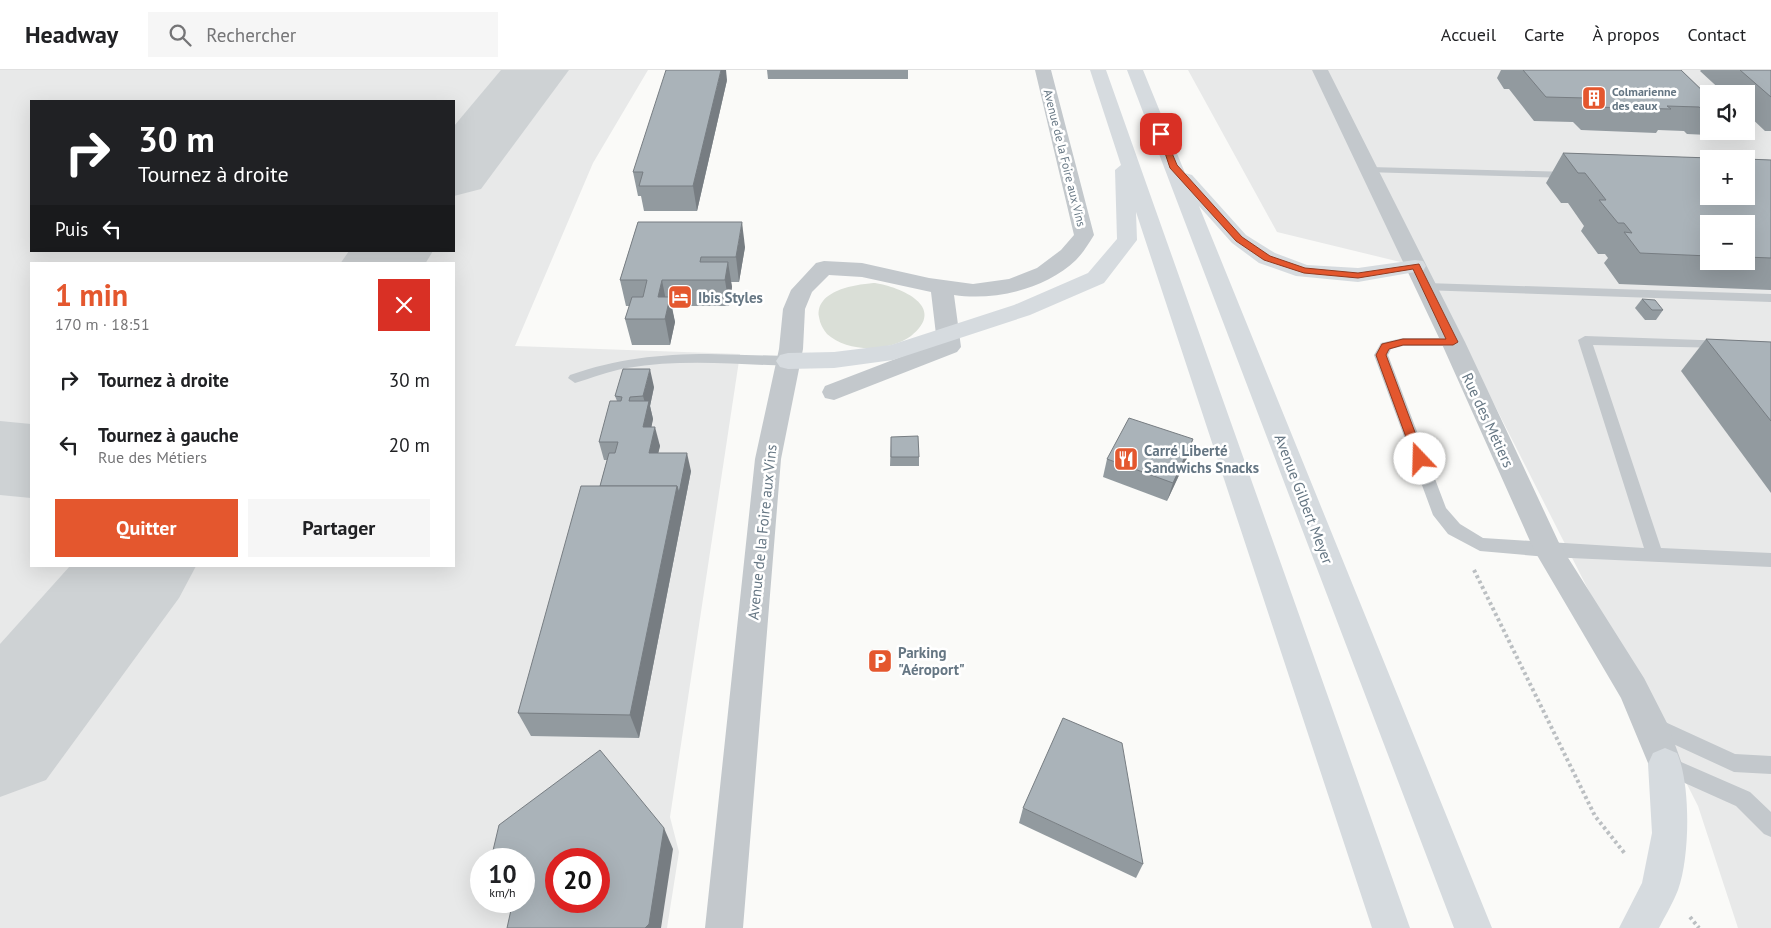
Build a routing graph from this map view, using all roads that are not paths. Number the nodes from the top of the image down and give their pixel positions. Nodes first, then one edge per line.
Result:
1 (1043, 70) edge
2 (1098, 70) edge
3 (1135, 70) edge
4 (1320, 70) edge
5 (1124, 141) junction
6 (1173, 166) junction
7 (1369, 170) junction
8 (1579, 176) edge
9 (1421, 277) junction
10 (942, 287) junction
11 (1771, 298) edge
12 (947, 334) junction
13 (1453, 342) junction
14 (1742, 345) edge
15 (790, 355) junction
16 (575, 378) dead end
17 (834, 392) dead end
18 (1548, 550) junction
19 (1655, 555) junction
20 (1771, 560) edge
21 (1651, 724) junction
22 (1665, 764) junction
23 (1771, 765) edge
24 (1771, 827) edge
25 (724, 928) edge
26 (1391, 928) edge
27 (1473, 928) edge
28 (1638, 928) edge

1 - 10 street, Avenue de la Foire aux Vins
2 - 5 main road
3 - 6 main road, Avenue Gilbert Meyer
4 - 7 street, Rue des Métiers
5 - 12 main road
5 - 26 main road
6 - 9 main road
6 - 27 main road, Avenue Gilbert Meyer
7 - 8 lane
7 - 9 street, Rue des Métiers
9 - 11 lane
9 - 13 street, Rue des Métiers
10 - 12 street
10 - 15 street, Avenue de la Foire aux Vins
12 - 15 main road
12 - 17 street
13 - 18 street, Rue des Métiers
13 - 18 lane
14 - 19 lane
15 - 16 lane
15 - 25 street, Avenue de la Foire aux Vins
18 - 19 lane
18 - 21 street, Rue des Métiers
19 - 20 lane
21 - 22 street, Rue des Métiers
21 - 23 lane
22 - 24 lane
22 - 28 main road

